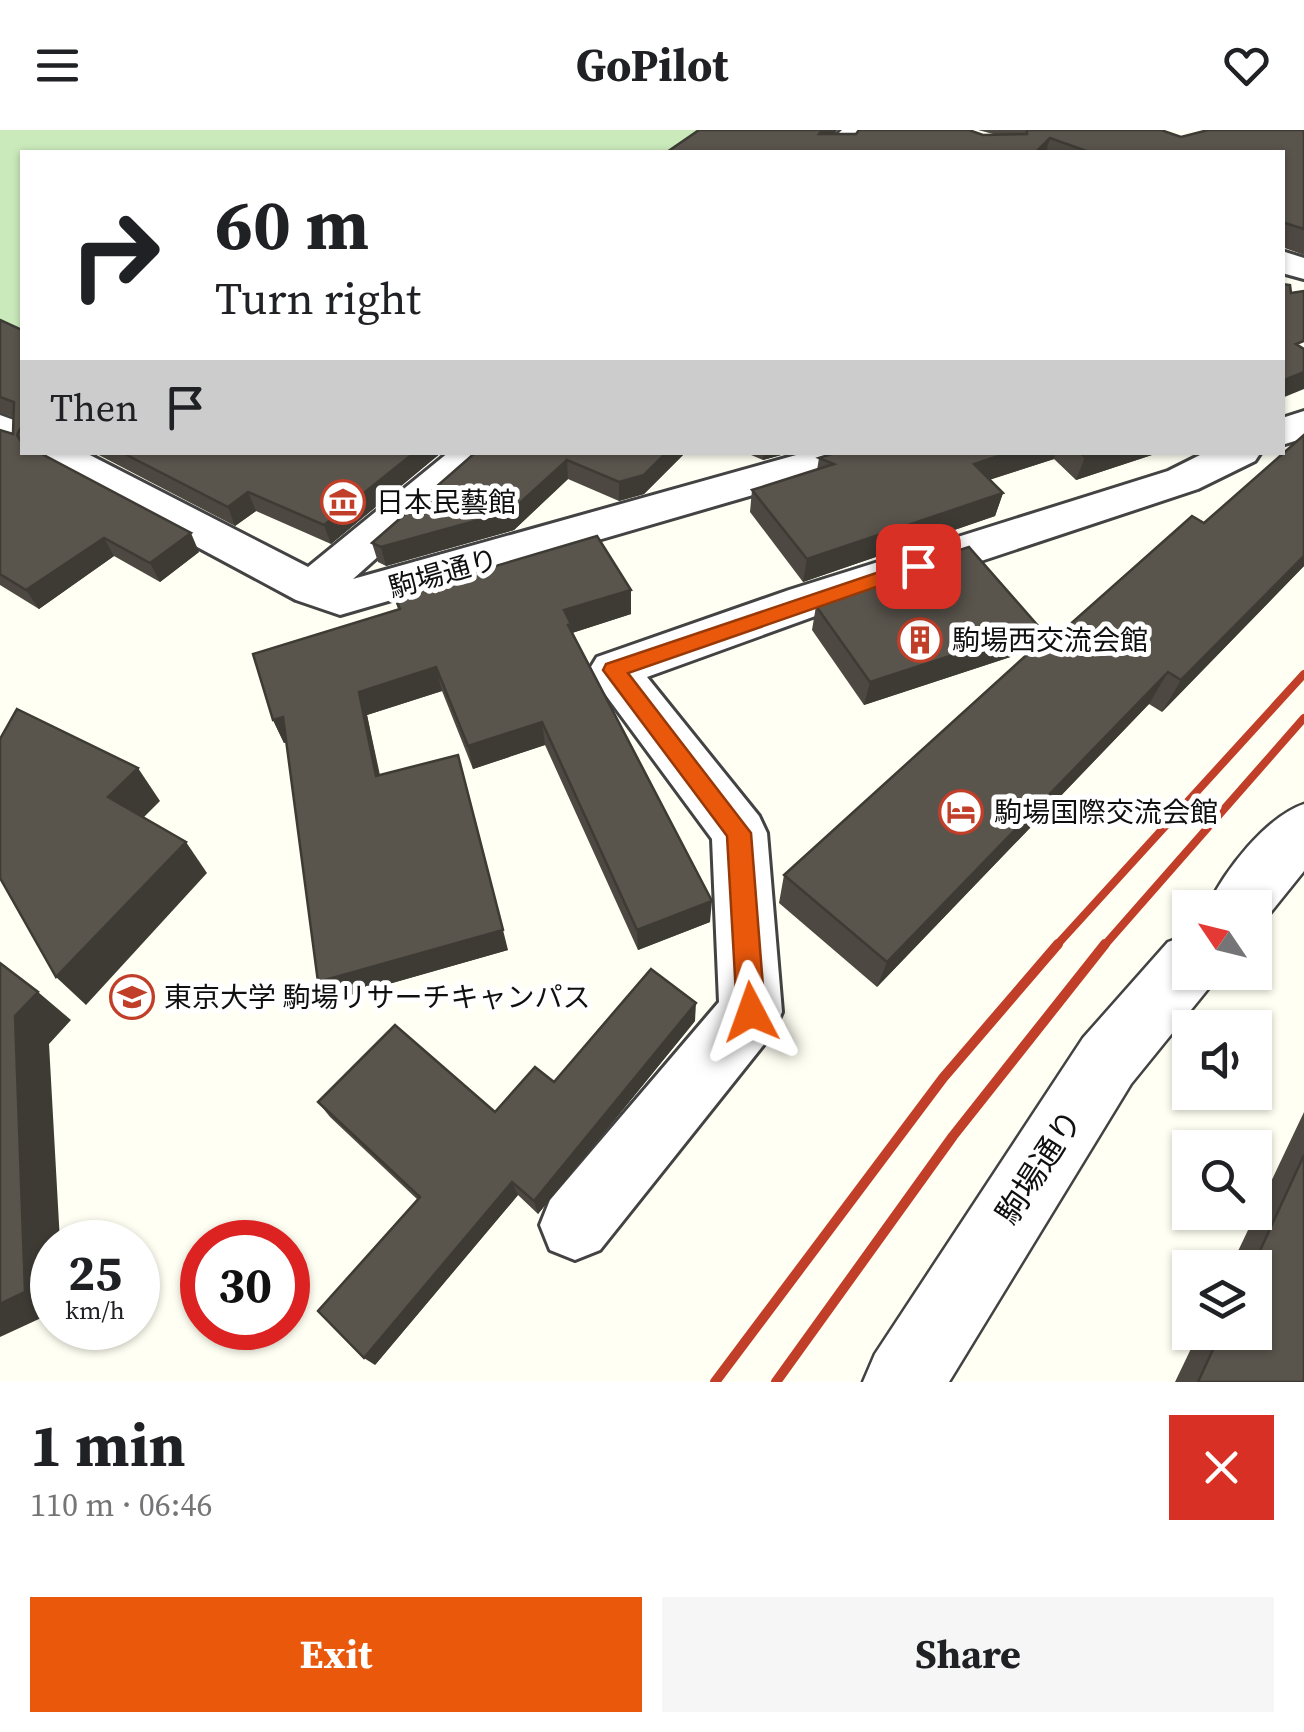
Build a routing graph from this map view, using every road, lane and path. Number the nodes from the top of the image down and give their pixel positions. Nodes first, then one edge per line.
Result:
1 (860, 130) edge
2 (835, 150) edge
3 (1285, 266) edge
4 (1299, 287) edge
5 (57, 455) edge
6 (471, 455) edge
7 (846, 455) edge
8 (1235, 455) edge
9 (312, 589) junction
10 (1304, 828) edge
11 (1252, 890) edge
12 (1172, 984) edge
13 (575, 1225) dead end
14 (902, 1382) edge

1 - 2 street
3 - 4 street
5 - 9 street, 駒場通り
6 - 9 street
7 - 9 street, 駒場通り
8 - 13 street
10 - 11 street
12 - 14 street, 駒場通り

